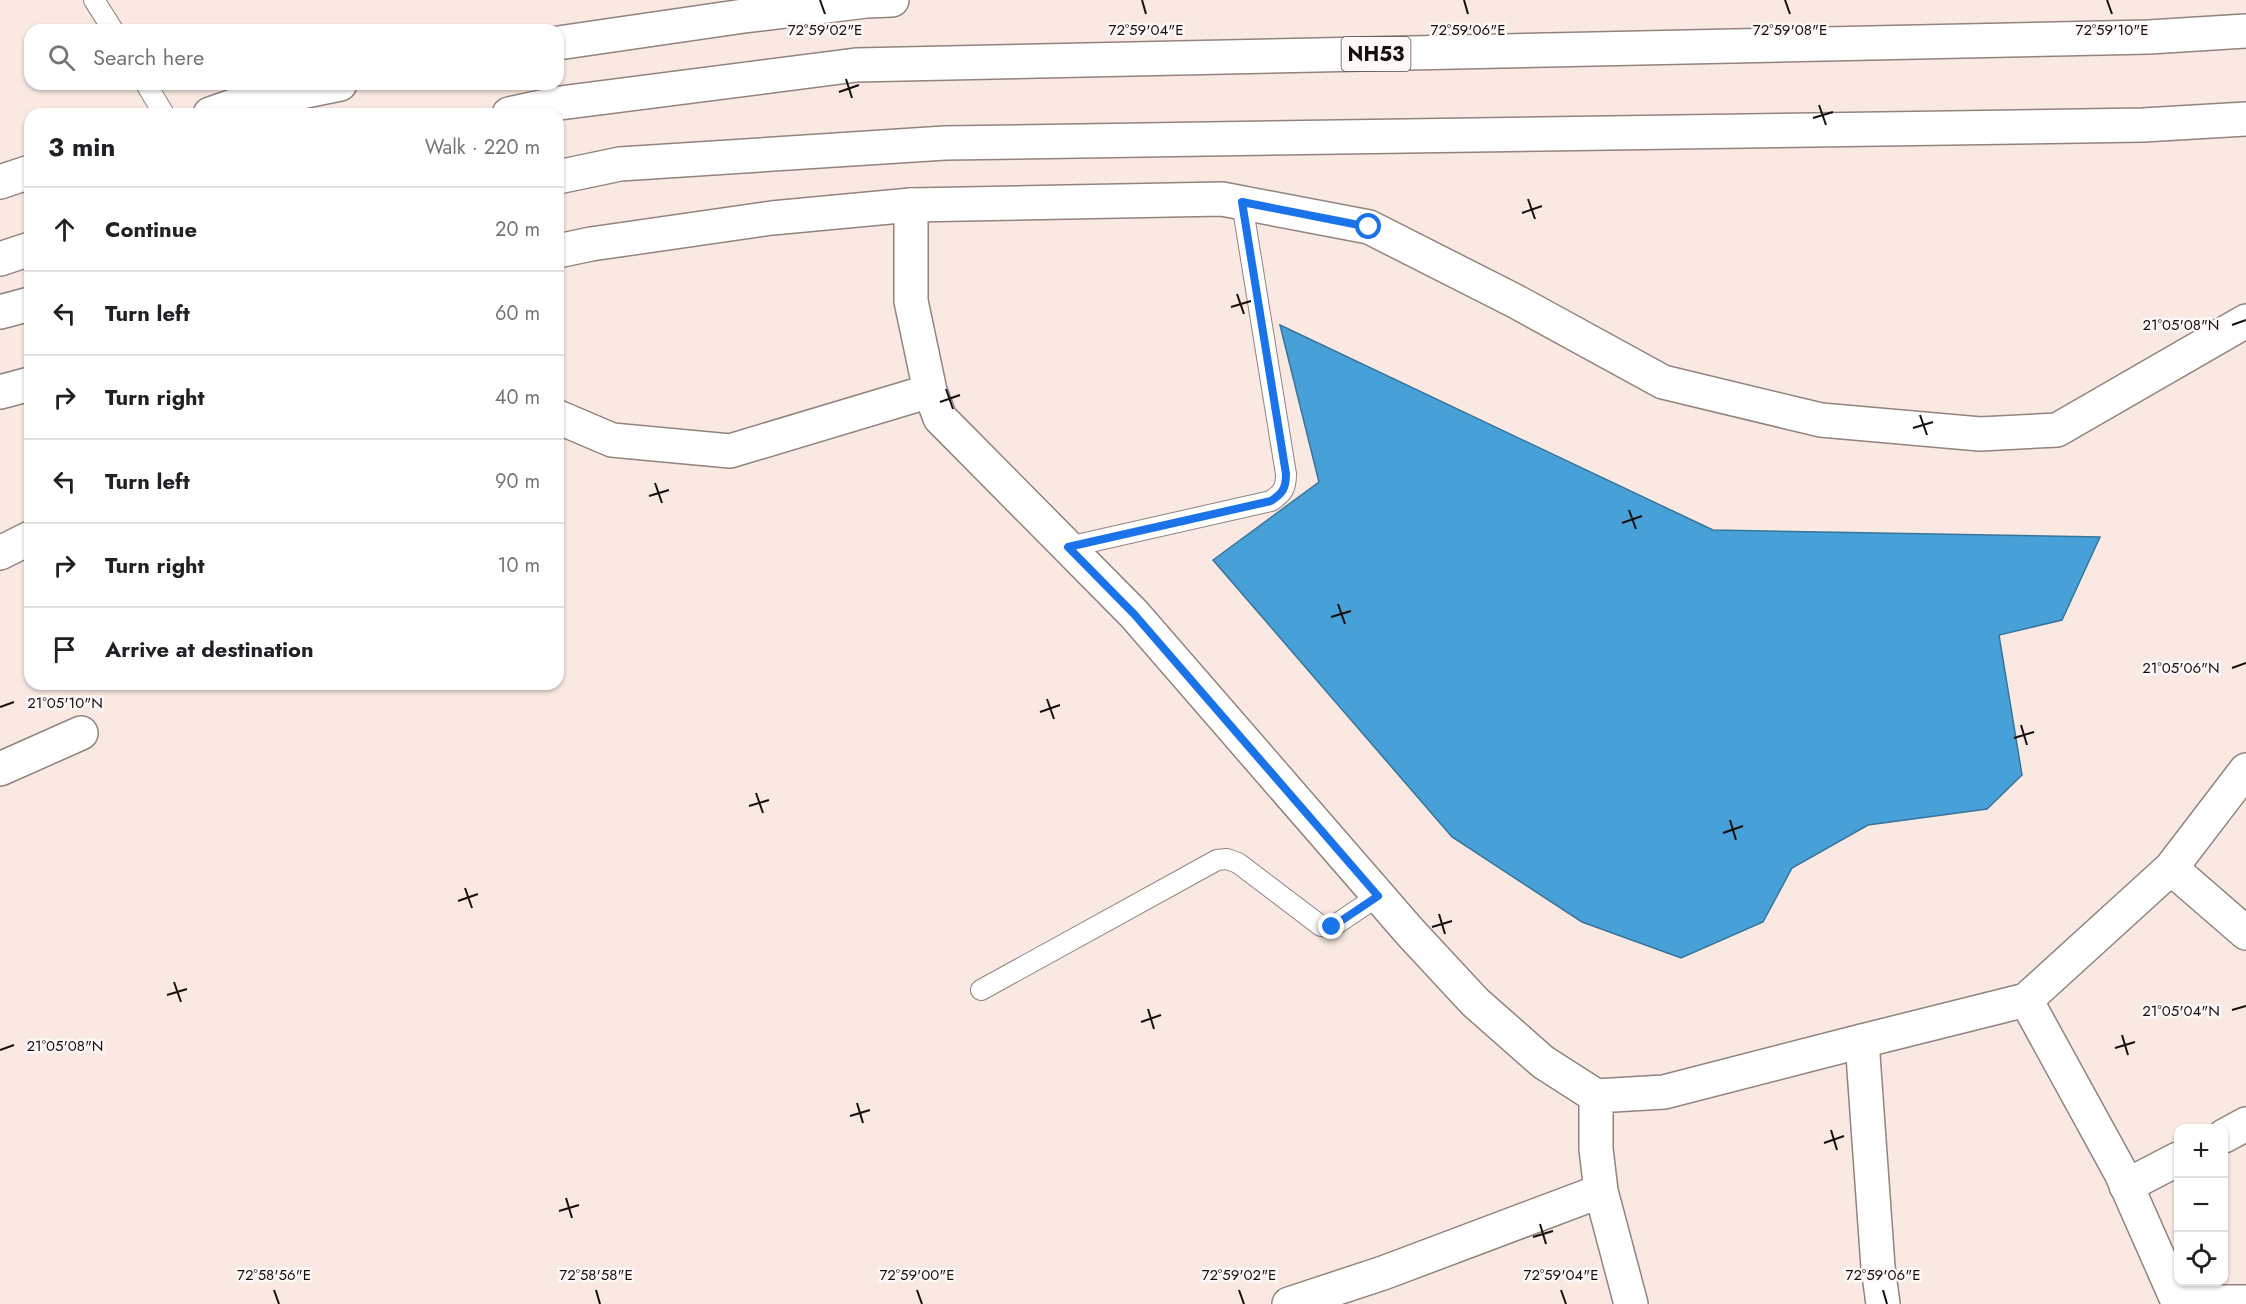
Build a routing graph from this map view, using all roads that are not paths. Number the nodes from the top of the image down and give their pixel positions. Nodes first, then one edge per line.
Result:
1 (94, 0) edge
2 (866, 0) edge
3 (892, 0) edge
4 (109, 24) edge
5 (2246, 30) edge
6 (564, 42) edge
7 (150, 90) edge
8 (311, 90) edge
9 (160, 108) edge
10 (227, 108) edge
11 (537, 108) edge
12 (2246, 119) edge
13 (24, 174) edge
14 (564, 176) edge
15 (0, 182) edge
16 (1242, 202) junction
17 (911, 205) junction
18 (564, 249) edge
19 (24, 251) edge
20 (0, 259) edge
21 (24, 306) edge
22 (0, 312) edge
23 (2246, 321) edge
24 (24, 386) edge
25 (930, 391) junction
26 (0, 392) edge
27 (564, 420) edge
28 (24, 541) edge
29 (1068, 547) junction
30 (0, 553) edge
31 (81, 733) dead end
32 (0, 769) edge
33 (2246, 770) edge
34 (2171, 868) junction
35 (1378, 896) junction
36 (2246, 933) edge
37 (981, 990) dead end
38 (2026, 1000) junction
39 (1862, 1041) junction
40 (1596, 1096) junction
41 (2246, 1124) edge
42 (2228, 1133) edge
43 (2174, 1161) edge
44 (2126, 1186) junction
45 (1601, 1191) junction
46 (2246, 1302) edge
47 (2179, 1303) edge
48 (1289, 1304) edge
49 (1631, 1304) edge
50 (1883, 1304) edge

1 - 4 lane
2 - 3 main road
2 - 6 main road
5 - 11 main road, NH53
7 - 9 lane
8 - 10 main road
12 - 14 main road
13 - 15 main road
16 - 17 main road
16 - 23 main road
16 - 29 lane
17 - 18 main road
17 - 25 main road
19 - 20 main road
21 - 22 main road
24 - 26 main road
25 - 27 main road
25 - 29 main road
28 - 30 main road
29 - 35 main road
31 - 32 main road
33 - 34 main road
34 - 36 main road
34 - 38 main road
35 - 37 lane
35 - 40 main road
38 - 39 main road
38 - 44 main road
39 - 40 main road
39 - 50 main road
40 - 45 main road
41 - 42 main road
43 - 44 main road
44 - 47 main road
45 - 48 main road
45 - 49 main road
46 - 47 main road

